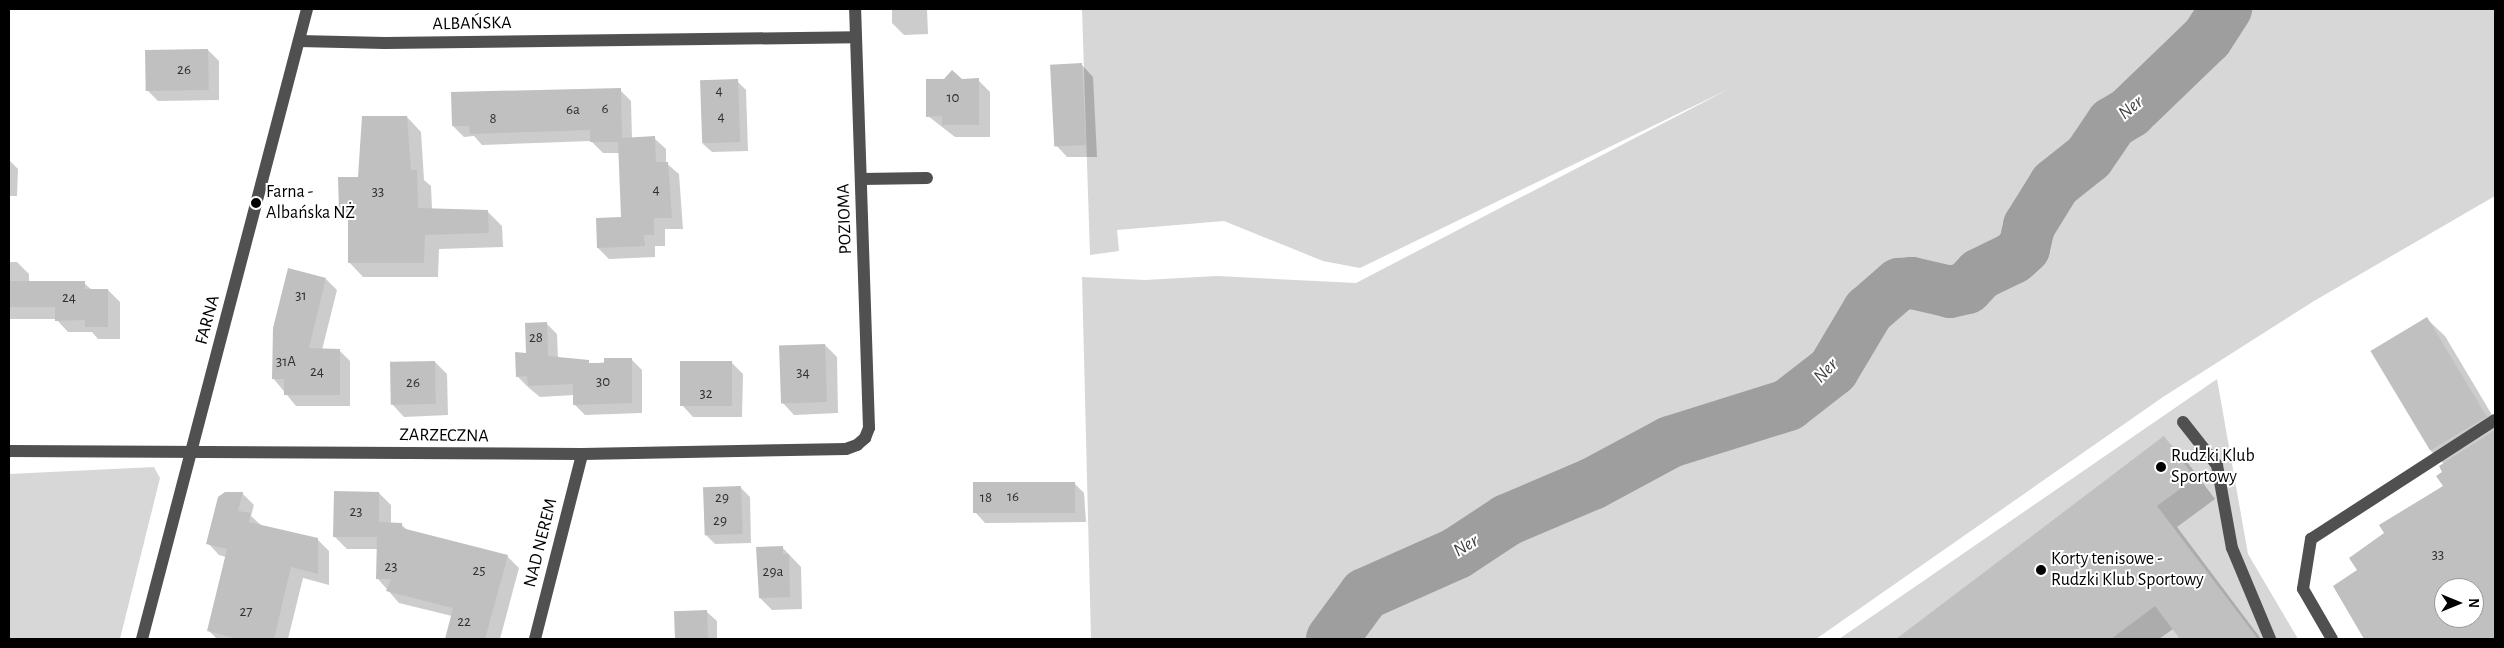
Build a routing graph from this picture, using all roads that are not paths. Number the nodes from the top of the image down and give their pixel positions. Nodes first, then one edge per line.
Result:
1 (307, 9) edge
2 (855, 9) edge
3 (856, 37) junction
4 (299, 41) junction
5 (926, 178) dead end
6 (861, 179) junction
7 (2495, 420) edge
8 (2183, 422) dead end
9 (869, 428) joint
10 (9, 451) edge
11 (192, 451) junction
12 (582, 454) junction
13 (142, 639) edge
14 (535, 639) edge
15 (2270, 639) edge
16 (2332, 639) edge

1 - 4 street, FARNA
2 - 3 street, POZIOMA
3 - 4 street, ALBAŃSKA
3 - 6 street, POZIOMA
4 - 11 street, FARNA
5 - 6 street
6 - 9 street, POZIOMA
7 - 16 street
8 - 15 street
9 - 12 street, ZARZECZNA
10 - 11 street, ZARZECZNA
11 - 12 street, ZARZECZNA
11 - 13 street, FARNA
12 - 14 street, NAD NEREM

